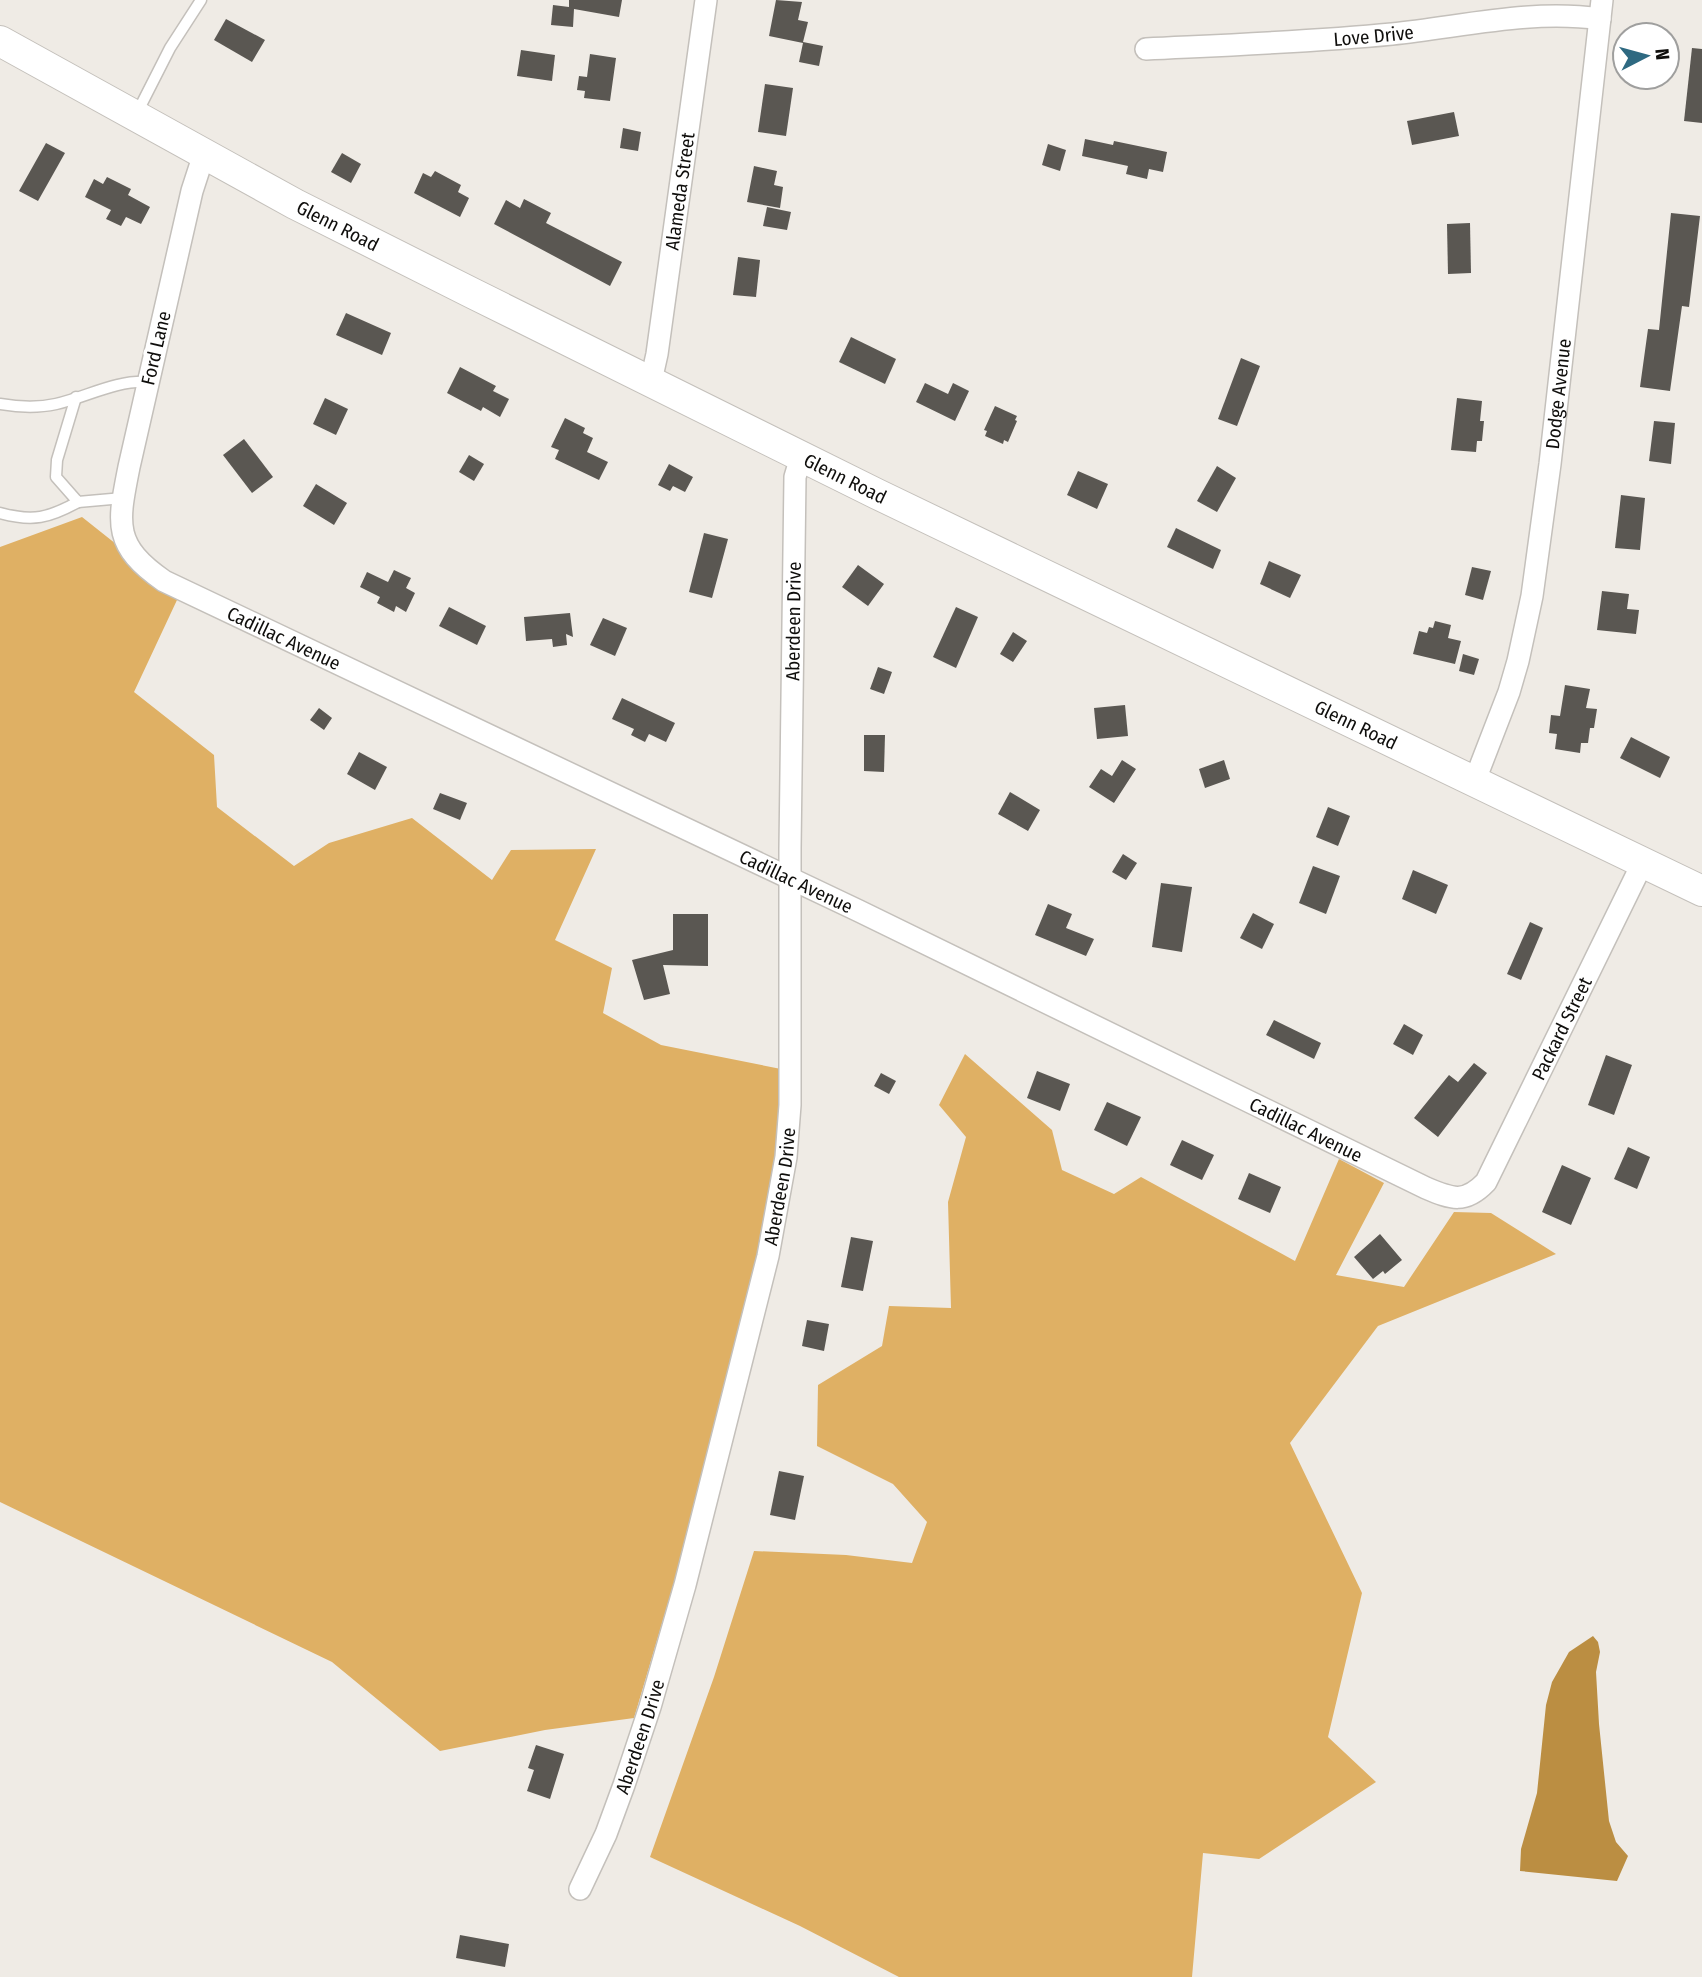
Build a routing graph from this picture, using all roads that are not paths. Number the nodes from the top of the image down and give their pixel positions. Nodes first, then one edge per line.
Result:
1 (201, 0) edge
2 (706, 0) edge
3 (1601, 10) edge
4 (0, 41) edge
5 (1146, 49) dead end
6 (135, 116) junction
7 (204, 154) junction
8 (651, 381) junction
9 (148, 382) junction
10 (76, 397) junction
11 (0, 404) edge
12 (801, 457) junction
13 (123, 498) junction
14 (78, 502) junction
15 (0, 513) edge
16 (126, 543) joint
17 (1475, 780) junction
18 (1643, 862) junction
19 (790, 879) junction
20 (1702, 891) edge
21 (1476, 1192) joint
22 (580, 1889) dead end

1 - 6 lane
2 - 8 street, Alameda Street
3 - 5 street, Love Drive
3 - 17 street, Dodge Avenue
4 - 6 street, Glenn Road
6 - 7 street, Glenn Road
7 - 8 street, Glenn Road
7 - 9 street, Ford Lane
8 - 12 street, Glenn Road
9 - 10 lane
9 - 13 street, Ford Lane
10 - 11 lane
10 - 14 lane
12 - 17 street, Glenn Road
12 - 19 street, Aberdeen Drive
13 - 14 lane
13 - 16 street, Ford Lane
14 - 15 lane
16 - 19 street, Cadillac Avenue
17 - 18 street, Glenn Road
18 - 20 street, Glenn Road
18 - 21 street, Packard Street
19 - 21 street, Cadillac Avenue
19 - 22 street, Aberdeen Drive

